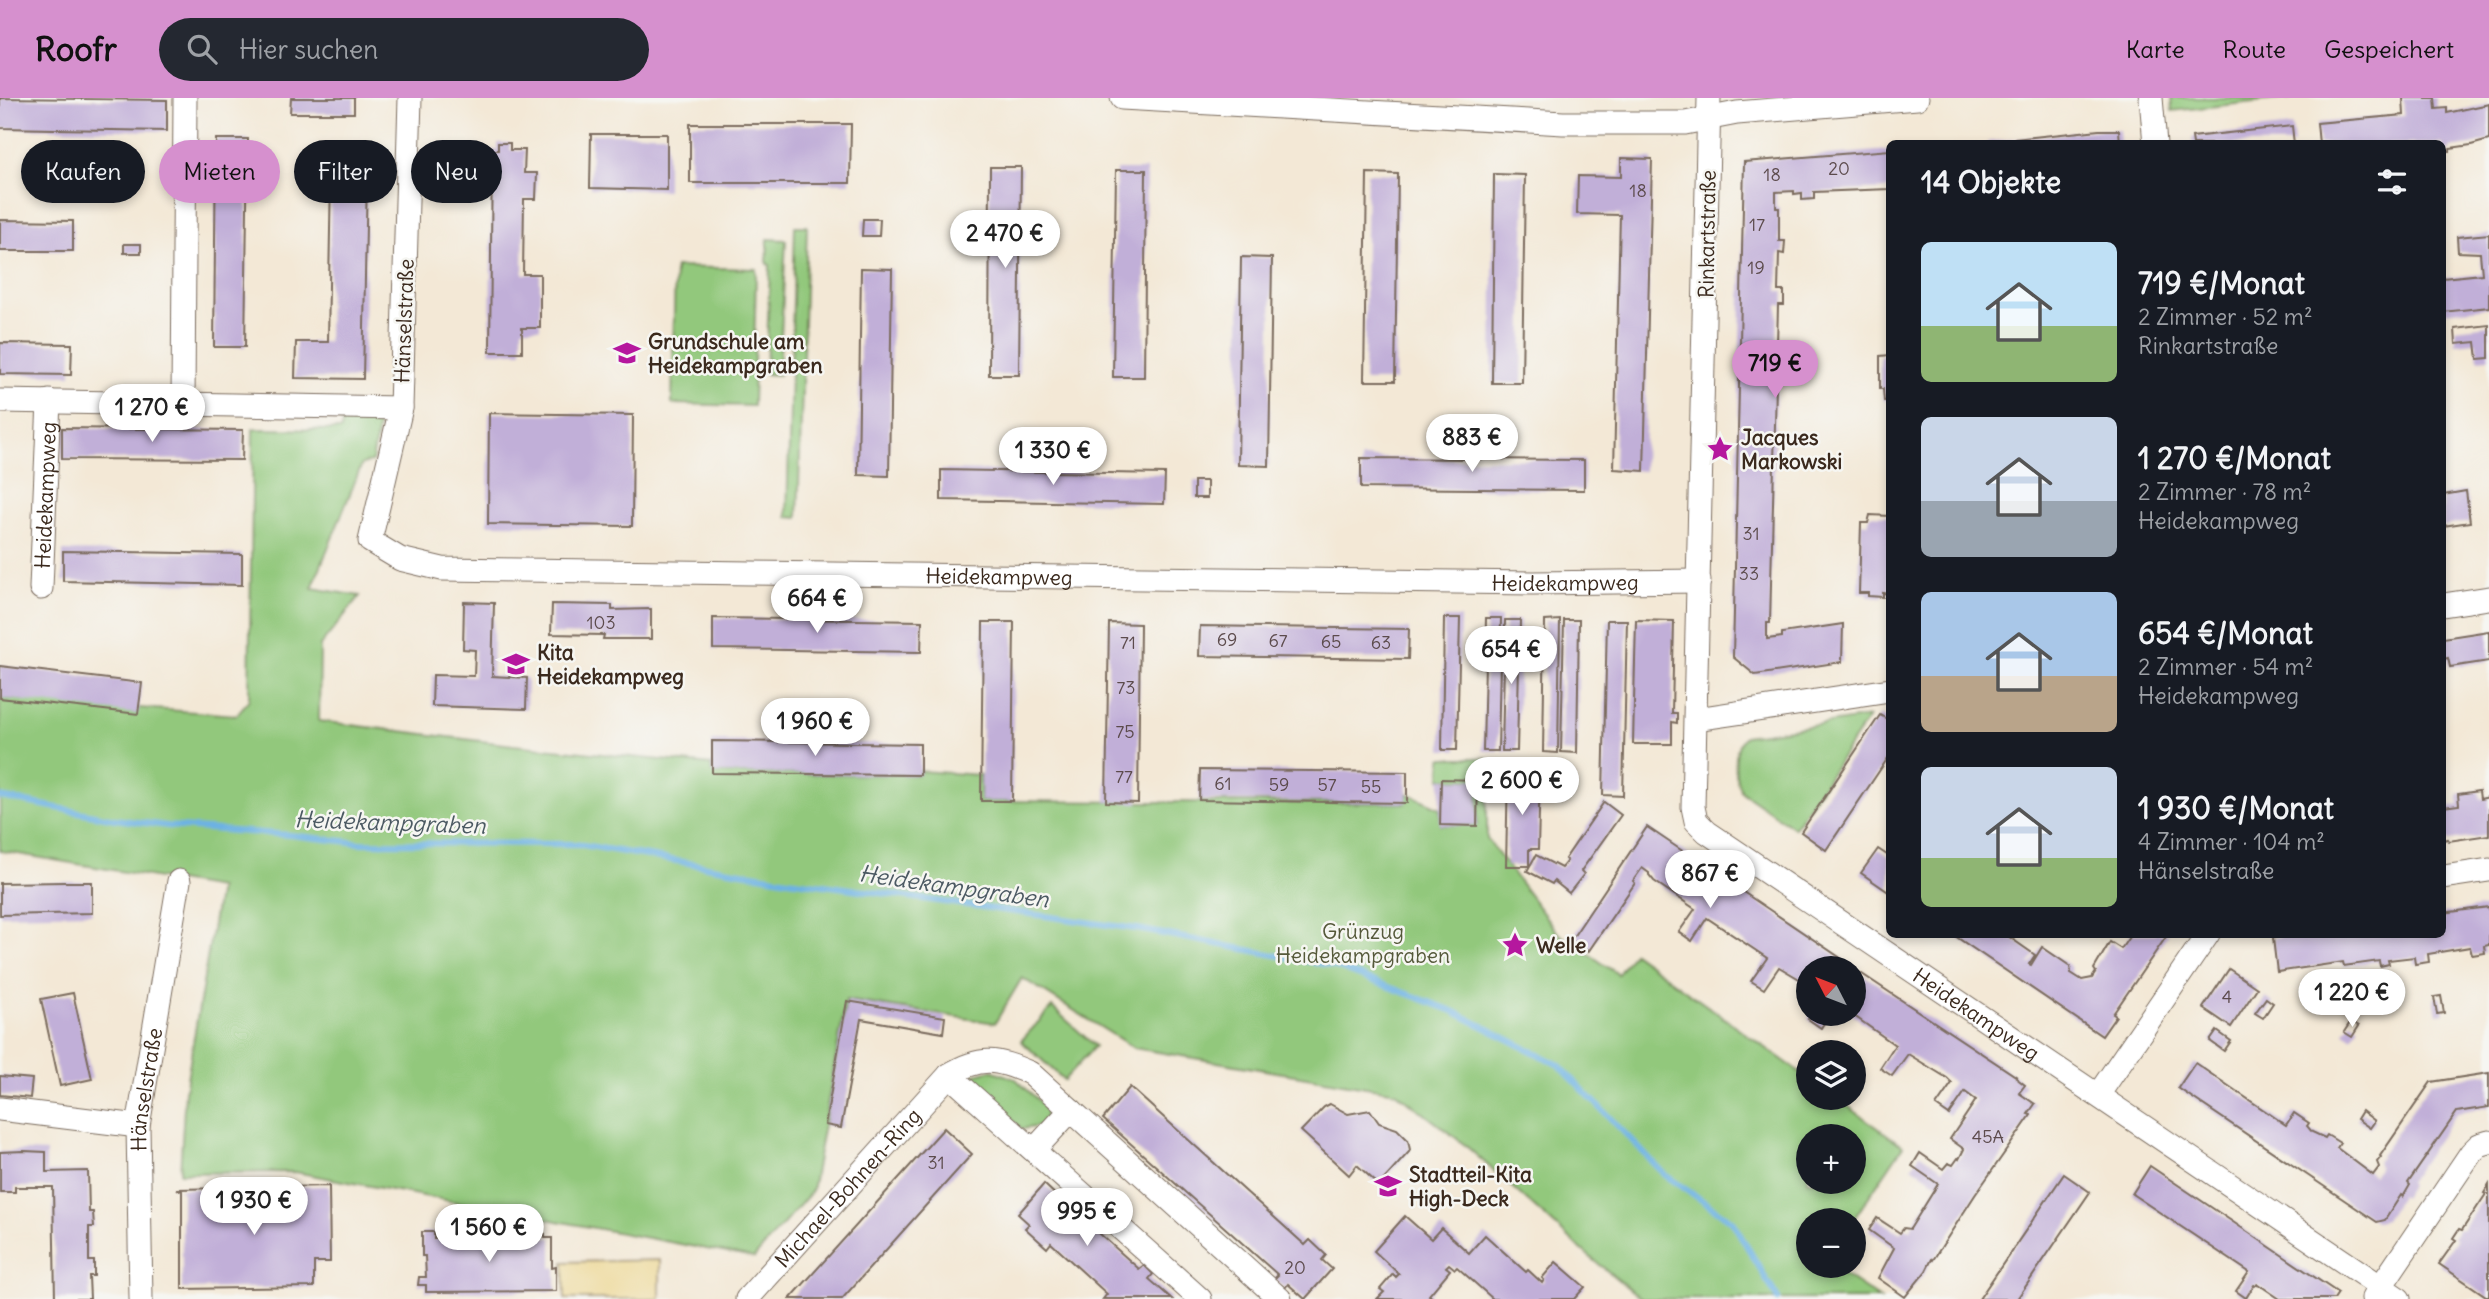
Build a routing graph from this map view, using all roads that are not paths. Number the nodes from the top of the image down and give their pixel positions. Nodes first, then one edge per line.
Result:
1 (185, 98) edge
2 (410, 98) edge
3 (1122, 98) edge
4 (1917, 98) edge
5 (2151, 98) edge
6 (1709, 108) edge
7 (2155, 140) edge
8 (0, 401) edge
9 (49, 401) junction
10 (183, 403) junction
11 (401, 408) junction
12 (370, 541) joint
13 (1699, 581) junction
14 (41, 589) dead end
15 (2489, 598) edge
16 (2446, 605) edge
17 (1886, 691) edge
18 (1696, 719) junction
19 (2489, 870) edge
20 (2446, 877) edge
21 (179, 881) dead end
22 (2205, 938) edge
23 (949, 1075) junction
24 (2098, 1095) junction
25 (0, 1109) edge
26 (1071, 1110) junction
27 (138, 1126) junction
28 (2489, 1142) edge
29 (1034, 1150) junction
30 (758, 1295) edge
31 (2384, 1295) edge
32 (141, 1299) edge
33 (1200, 1299) edge
34 (1280, 1299) edge

1 - 10 street
2 - 11 street, Hänselstraße
3 - 6 street
4 - 6 street
5 - 7 street
6 - 13 street, Rinkartstraße
8 - 9 street, Heidekampweg
9 - 10 street, Heidekampweg
9 - 14 street, Heidekampweg
10 - 11 street, Heidekampweg
11 - 12 street, Hänselstraße
12 - 13 street, Heidekampweg
13 - 18 street, Heidekampweg
15 - 16 street
17 - 18 street
18 - 24 street, Heidekampweg
19 - 20 street
21 - 27 street, Hänselstraße
22 - 24 street
23 - 26 street, Michael-Bohnen-Ring
23 - 29 street
23 - 30 street, Michael-Bohnen-Ring
24 - 31 street, Heidekampweg
25 - 27 street
26 - 29 street
26 - 34 street, Michael-Bohnen-Ring
27 - 32 street, Hänselstraße
28 - 31 street
29 - 33 street

